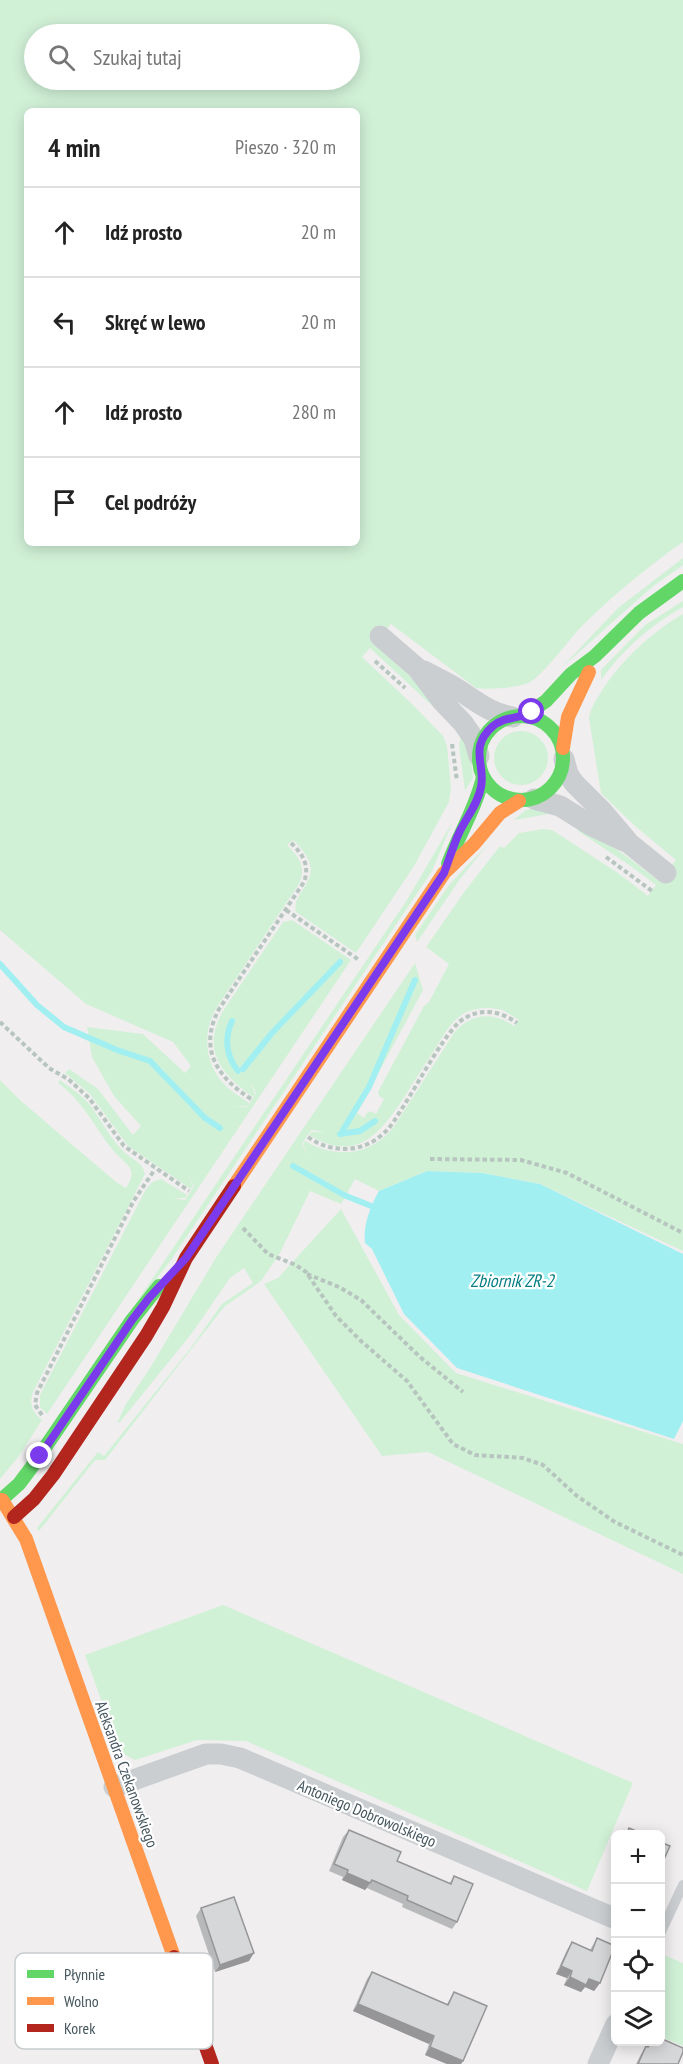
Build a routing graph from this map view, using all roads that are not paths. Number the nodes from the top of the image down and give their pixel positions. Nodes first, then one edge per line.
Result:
1 (683, 581) edge
2 (380, 636) dead end
3 (596, 656) junction
4 (417, 668) junction
5 (519, 716) junction
6 (563, 754) junction
7 (479, 756) junction
8 (483, 777) junction
9 (526, 800) junction
10 (630, 844) junction
11 (444, 873) junction
12 (666, 873) dead end
13 (186, 1258) junction
14 (4, 1511) edge
15 (114, 1787) junction
16 (683, 1886) edge
17 (611, 1917) edge
18 (665, 1924) edge
19 (173, 1953) edge
20 (611, 2033) edge
21 (207, 2049) edge
22 (212, 2064) edge
23 (598, 2064) edge

1 - 3 main road
2 - 4 street
3 - 5 main road
3 - 6 main road
4 - 5 street
4 - 7 street
5 - 6 main road
5 - 7 main road
6 - 9 main road
6 - 10 street
7 - 8 main road
8 - 9 main road
8 - 11 main road
9 - 10 street
9 - 11 main road
10 - 12 street
11 - 13 main road
13 - 14 main road
13 - 14 main road
14 - 15 main road, Aleksandra Czekanowskiego
15 - 17 street, Antoniego Dobrowolskiego
15 - 19 main road, Aleksandra Czekanowskiego
16 - 18 lane
20 - 23 street
21 - 22 main road, Aleksandra Czekanowskiego

